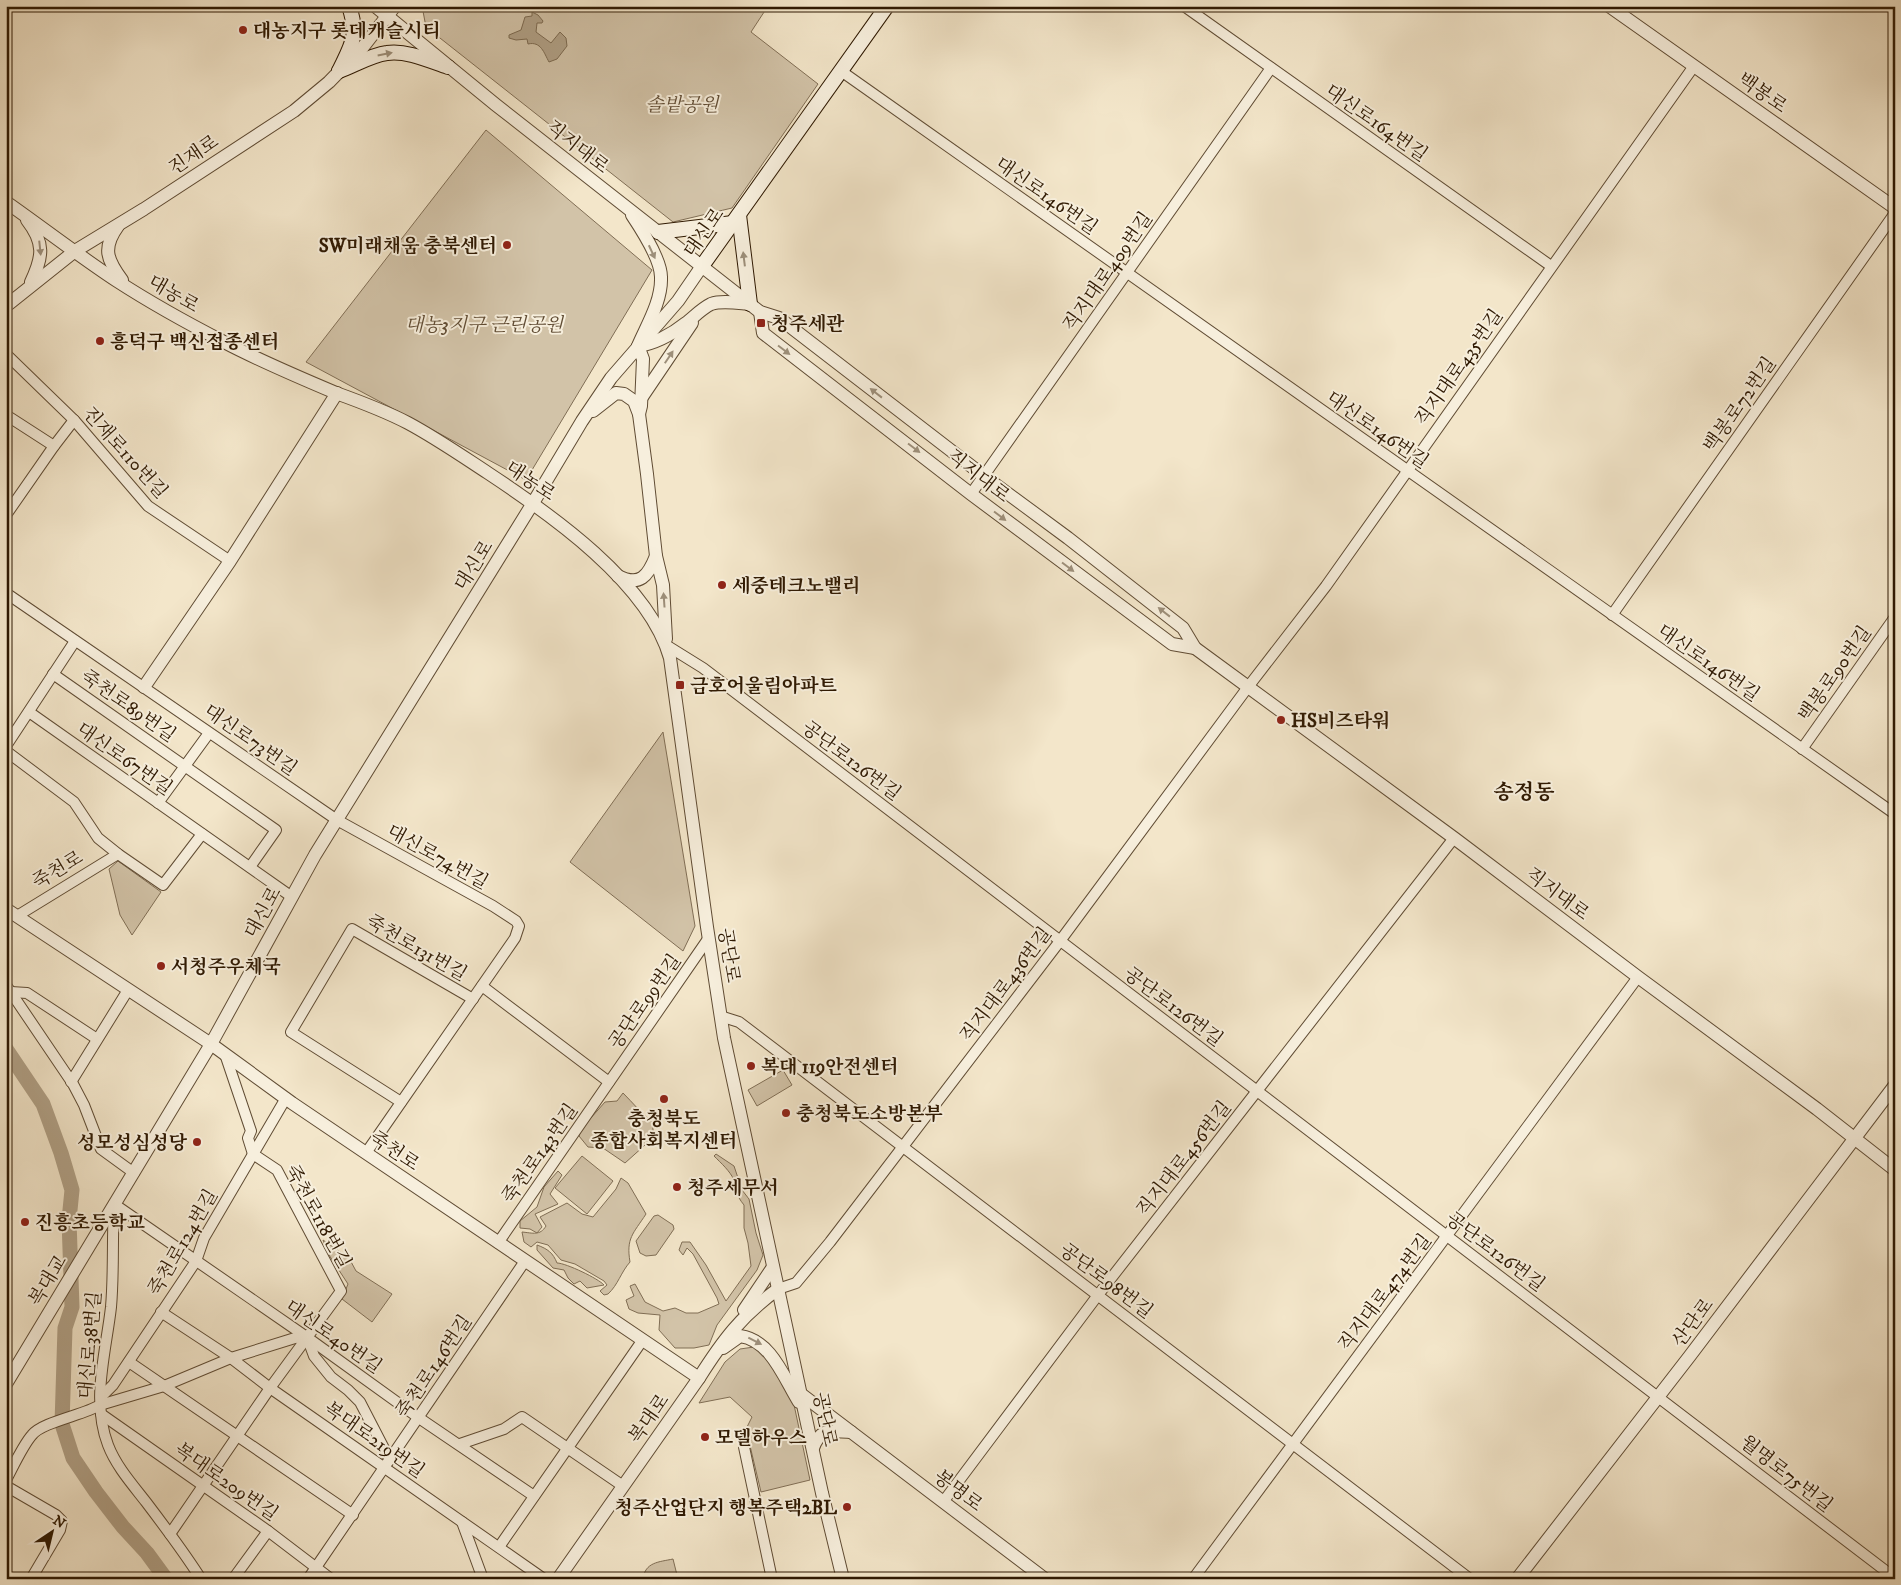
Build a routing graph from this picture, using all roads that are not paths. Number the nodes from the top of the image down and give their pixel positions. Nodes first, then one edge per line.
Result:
1 (349, 6) edge
2 (375, 6) edge
3 (887, 6) edge
4 (1184, 6) edge
5 (1609, 6) edge
6 (391, 11) edge
7 (1694, 66) junction
8 (448, 67) junction
9 (1271, 68) junction
10 (340, 71) junction
11 (841, 71) junction
12 (6, 202) edge
13 (1895, 208) edge
14 (629, 209) junction
15 (21, 212) junction
16 (1895, 213) edge
17 (736, 219) junction
18 (119, 225) junction
19 (658, 232) junction
20 (75, 251) junction
21 (702, 266) junction
22 (1551, 266) junction
23 (1127, 273) junction
24 (29, 287) junction
25 (128, 288) junction
26 (6, 306) edge
27 (755, 308) junction
28 (700, 311) junction
29 (638, 346) junction
30 (6, 354) edge
31 (337, 393) junction
32 (642, 397) junction
33 (6, 414) edge
34 (639, 414) junction
35 (74, 420) junction
36 (582, 421) junction
37 (54, 446) junction
38 (1406, 470) junction
39 (984, 476) junction
40 (971, 494) junction
41 (533, 503) junction
42 (6, 515) edge
43 (656, 556) junction
44 (230, 561) junction
45 (616, 576) junction
46 (6, 593) edge
47 (1612, 615) junction
48 (1895, 617) edge
49 (75, 641) junction
50 (666, 645) junction
51 (1195, 648) junction
52 (54, 674) junction
53 (144, 687) junction
54 (1248, 687) junction
55 (29, 712) junction
56 (209, 733) junction
57 (6, 746) edge
58 (1802, 749) junction
59 (6, 751) edge
60 (184, 766) junction
61 (158, 803) junction
62 (1895, 814) edge
63 (336, 820) junction
64 (202, 834) junction
65 (1454, 838) junction
66 (118, 854) junction
67 (250, 867) junction
68 (292, 897) junction
69 (12, 912) edge
70 (519, 926) joint
71 (708, 939) junction
72 (1060, 941) junction
73 (1638, 977) junction
74 (482, 986) junction
75 (9, 988) edge
76 (128, 990) junction
77 (473, 999) junction
78 (720, 1016) junction
79 (98, 1040) junction
80 (211, 1044) junction
81 (225, 1054) junction
82 (72, 1082) junction
83 (609, 1082) junction
84 (1895, 1085) edge
85 (1257, 1092) junction
86 (286, 1098) junction
87 (401, 1102) junction
88 (1854, 1140) junction
89 (902, 1148) junction
90 (366, 1153) junction
91 (254, 1154) junction
92 (1895, 1170) edge
93 (134, 1173) junction
94 (113, 1207) junction
95 (1447, 1236) junction
96 (498, 1243) junction
97 (196, 1261) junction
98 (525, 1261) junction
99 (773, 1267) junction
100 (778, 1289) junction
101 (1098, 1295) junction
102 (162, 1312) junction
103 (308, 1338) junction
104 (642, 1340) junction
105 (716, 1351) junction
106 (231, 1358) junction
107 (129, 1362) junction
108 (10, 1368) edge
109 (699, 1378) junction
110 (6, 1384) edge
111 (164, 1386) junction
112 (270, 1388) junction
113 (801, 1394) junction
114 (1659, 1396) junction
115 (98, 1406) junction
116 (805, 1412) junction
117 (419, 1418) junction
118 (851, 1432) junction
119 (236, 1436) junction
120 (1294, 1443) junction
121 (460, 1444) junction
122 (568, 1447) junction
123 (744, 1447) dead end
124 (813, 1448) junction
125 (387, 1464) junction
126 (6, 1480) edge
127 (203, 1485) junction
128 (6, 1486) edge
129 (623, 1486) junction
130 (534, 1496) junction
131 (943, 1502) junction
132 (353, 1515) junction
133 (462, 1522) junction
134 (268, 1531) junction
135 (170, 1534) junction
136 (499, 1547) junction
137 (316, 1568) junction
138 (1892, 1575) edge
139 (31, 1579) edge
140 (201, 1579) edge
141 (233, 1579) edge
142 (308, 1579) edge
143 (331, 1579) edge
144 (484, 1579) edge
145 (544, 1579) edge
146 (558, 1579) edge
147 (772, 1579) edge
148 (843, 1579) edge
149 (1045, 1579) edge
150 (1193, 1579) edge
151 (1470, 1579) edge
152 (1518, 1579) edge

1 - 10 main road
2 - 6 street, 직지대로
3 - 11 main road, 대신로
4 - 9 street, 대신로164번길
5 - 7 street, 백봉로
6 - 8 street, 직지대로
6 - 10 street, 진재로
7 - 13 street, 백봉로
7 - 22 street, 직지대로435번길
10 -> 8 main road
8 - 14 street, 직지대로
9 - 22 street, 대신로164번길
9 - 23 street, 직지대로409번길
10 - 18 street, 진재로
11 - 17 main road, 대신로
11 - 23 street, 대신로146번길
12 - 15 street, 대농로
14 - 19 street, 직지대로
14 -> 29 street
15 - 20 street, 대농로
15 -> 24 street
16 - 47 street, 백봉로72번길
17 - 19 main road
17 - 21 main road, 대신로
27 -> 17 main road
18 - 20 street, 진재로
18 - 25 street
19 - 21 street, 직지대로
20 - 24 street, 진재로
20 - 25 street, 대농로
21 - 27 street, 직지대로
21 - 29 street, 대신로
22 - 38 street, 직지대로435번길
23 - 38 street, 대신로146번길
23 - 39 street, 직지대로409번길
24 - 26 street, 진재로
25 - 31 street, 대농로
27 - 28 street
39 -> 27 street, 직지대로
27 -> 40 street, 직지대로
28 - 29 street
32 -> 28 street
29 - 32 street
29 - 36 street, 대신로
30 - 35 street, 진재로110번길
31 - 41 street, 대농로
31 - 44 street
32 - 34 street
33 - 37 street
34 - 36 street
34 - 43 street
35 - 37 street
35 - 44 street, 진재로110번길
36 - 41 street, 대신로
37 - 42 street
38 - 47 street, 대신로146번길
38 - 54 street, 직지대로435번길
39 - 40 street, 직지대로409번길
51 -> 39 street, 직지대로
40 -> 51 street, 직지대로
41 - 45 street, 대농로
41 - 63 street, 대신로
43 - 45 street
50 -> 43 street
44 - 53 street
45 - 50 street, 대농로
46 - 49 street, 대신로73번길
47 - 58 street, 대신로146번길
48 - 58 street, 백봉로90번길
49 - 52 street, 죽천로89번길
49 - 53 street, 대신로73번길
50 - 71 street, 공단로
50 - 72 street, 공단로126번길
51 - 54 street, 직지대로
52 - 55 street, 죽천로89번길
52 - 60 street, 죽천로89번길
53 - 56 street, 대신로73번길
54 - 65 street, 직지대로
54 - 72 street, 직지대로436번길
55 - 57 street, 죽천로89번길
55 - 61 street, 대신로67번길
56 - 60 street
56 - 63 street, 대신로73번길
58 - 62 street, 대신로146번길
59 - 66 street
60 - 61 street
60 - 67 street, 대신로67번길
61 - 64 street, 대신로67번길
63 - 68 street, 대신로
63 - 70 street, 대신로74번길
64 - 66 street
64 - 67 street, 대신로67번길
65 - 73 street, 직지대로
65 - 85 street, 직지대로456번길
66 - 69 street, 죽천로
67 - 68 street, 대신로67번길
68 - 80 street, 대신로
69 - 76 street, 죽천로
70 - 74 street, 죽천로131번길
71 - 78 street, 공단로
71 - 83 street, 공단로99번길
72 - 85 street, 공단로126번길
72 - 89 street, 직지대로436번길
73 - 88 street, 직지대로
73 - 95 street, 직지대로474번길
74 - 77 street, 죽천로131번길
74 - 83 street
75 - 79 street
75 - 82 street
76 - 79 street
76 - 80 street, 죽천로
77 - 87 street, 죽천로131번길
77 - 87 street, 죽천로131번길
78 - 89 street, 공단로98번길
78 - 99 street, 공단로
79 - 82 street
80 - 81 street, 죽천로
80 - 93 street, 대신로
81 - 86 street, 죽천로
81 - 91 street
82 - 93 street
83 - 96 street, 죽천로143번길
84 - 88 street, 산단로
85 - 95 street, 공단로126번길
85 - 101 street, 직지대로456번길
86 - 90 street, 죽천로
86 - 91 street, 죽천로124번길
87 - 90 street, 죽천로131번길
88 - 92 street, 직지대로
88 - 114 street, 산단로
89 - 100 street, 직지대로436번길
89 - 101 street, 공단로98번길
90 - 96 street, 죽천로
91 - 97 street, 죽천로124번길
91 - 103 street, 죽천로118번길
93 - 94 street, 대신로
94 - 97 street, 대신로40번길
94 - 108 street, 복대교
94 - 115 street, 대신로38번길
95 - 114 street, 공단로126번길
95 - 120 street, 직지대로474번길
96 - 98 street, 죽천로
97 - 102 street, 죽천로124번길
97 - 103 street, 대신로40번길
98 - 104 street, 죽천로
98 - 117 street, 죽천로146번길
99 - 100 street, 공단로
99 - 105 street
100 - 105 street, 복대로
100 - 113 street, 공단로
101 - 120 street, 공단로98번길
101 - 131 street, 직지대로456번길
102 - 106 street, 복대로219번길
102 - 107 street, 죽천로124번길
103 - 106 street
103 - 112 street, 죽천로118번길
103 - 117 street, 대신로40번길
103 - 125 street
104 - 109 street, 죽천로
104 - 122 street
105 - 109 street, 복대로
105 -> 116 street
106 - 111 street
106 - 112 street, 복대로219번길
107 - 111 street
107 - 115 street, 죽천로124번길
108 - 110 street
109 - 129 street, 복대로
111 - 115 street
111 - 119 street
112 - 119 street, 죽천로118번길
112 - 125 street, 복대로219번길
113 - 116 street, 공단로
113 - 118 street, 봉명로
114 - 138 street, 월명로75번길
114 - 152 street, 산단로
115 - 126 street
115 - 127 street, 복대로209번길
115 - 135 street, 대신로38번길
116 - 124 street, 공단로
117 - 121 street, 대신로40번길
117 - 125 street, 죽천로146번길
118 - 124 street
118 - 131 street, 봉명로
119 - 127 street, 죽천로118번길
119 - 132 street
120 - 150 street, 직지대로474번길
120 - 151 street, 공단로98번길
121 - 122 street
121 - 130 street, 대신로40번길
122 - 129 street
122 - 130 street
123 - 147 street
124 - 148 street, 공단로
125 - 132 street, 죽천로146번길
125 - 133 street, 복대로219번길
127 - 134 street, 복대로209번길
127 - 135 street, 죽천로118번길
128 - 139 street
129 - 146 street, 복대로
130 - 136 street
131 - 149 street, 봉명로
132 - 137 street, 죽천로146번길
133 - 136 street, 복대로219번길
133 - 144 street
134 - 137 street, 복대로209번길
134 - 141 street
135 - 140 street, 대신로38번길
136 - 145 street, 복대로219번길
137 - 142 street, 죽천로146번길
137 - 143 street, 복대로209번길

